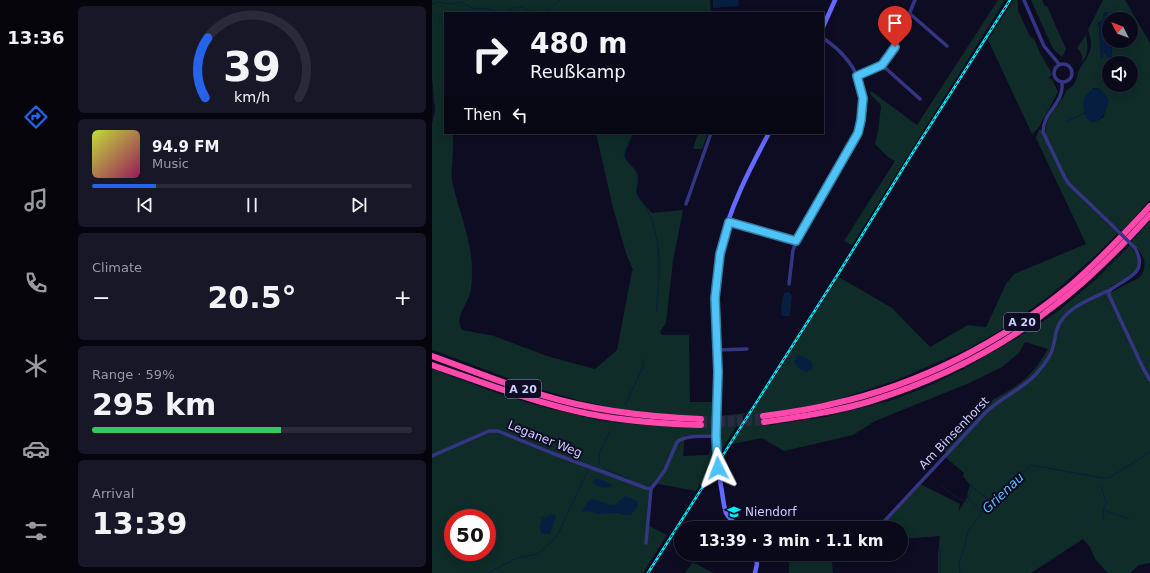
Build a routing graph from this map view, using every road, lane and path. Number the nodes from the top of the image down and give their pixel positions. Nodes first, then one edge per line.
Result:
1 (835, 0) edge
2 (915, 0) edge
3 (1024, 0) edge
4 (909, 13) junction
5 (824, 24) edge
6 (824, 39) edge
7 (947, 46) dead end
8 (1059, 64) junction
9 (882, 65) junction
10 (857, 76) junction
11 (1062, 82) junction
12 (920, 99) dead end
13 (711, 134) edge
14 (768, 134) edge
15 (686, 204) dead end
16 (1150, 206) edge
17 (1150, 215) edge
18 (729, 222) junction
19 (796, 241) junction
20 (1144, 261) dead end
21 (1142, 271) dead end
22 (789, 284) dead end
23 (1109, 291) junction
24 (747, 349) dead end
25 (717, 350) junction
26 (433, 357) edge
27 (432, 365) edge
28 (1150, 380) edge
29 (716, 436) junction
30 (432, 456) edge
31 (651, 489) junction
32 (734, 521) edge
33 (884, 521) edge
34 (646, 543) dead end
35 (756, 561) edge
36 (755, 573) edge

1 - 5 main road
2 - 4 street
3 - 8 street
4 - 7 street
4 - 9 street
6 - 10 street
8 - 11 street
8 - 11 street
9 - 10 street
9 - 12 street
10 - 19 street
11 - 20 street, bridge
13 - 15 street
14 - 18 main road
16 - 17 highway, A 20
18 - 19 street
18 - 25 main road
19 - 22 street
21 - 23 street, Am Binsenhorst
23 - 28 street
23 - 33 street, Am Binsenhorst
24 - 25 street
25 - 29 main road
26 - 27 highway, A 20
29 - 31 street
29 - 32 main road
30 - 31 street, Leganer Weg
31 - 34 street
35 - 36 main road

